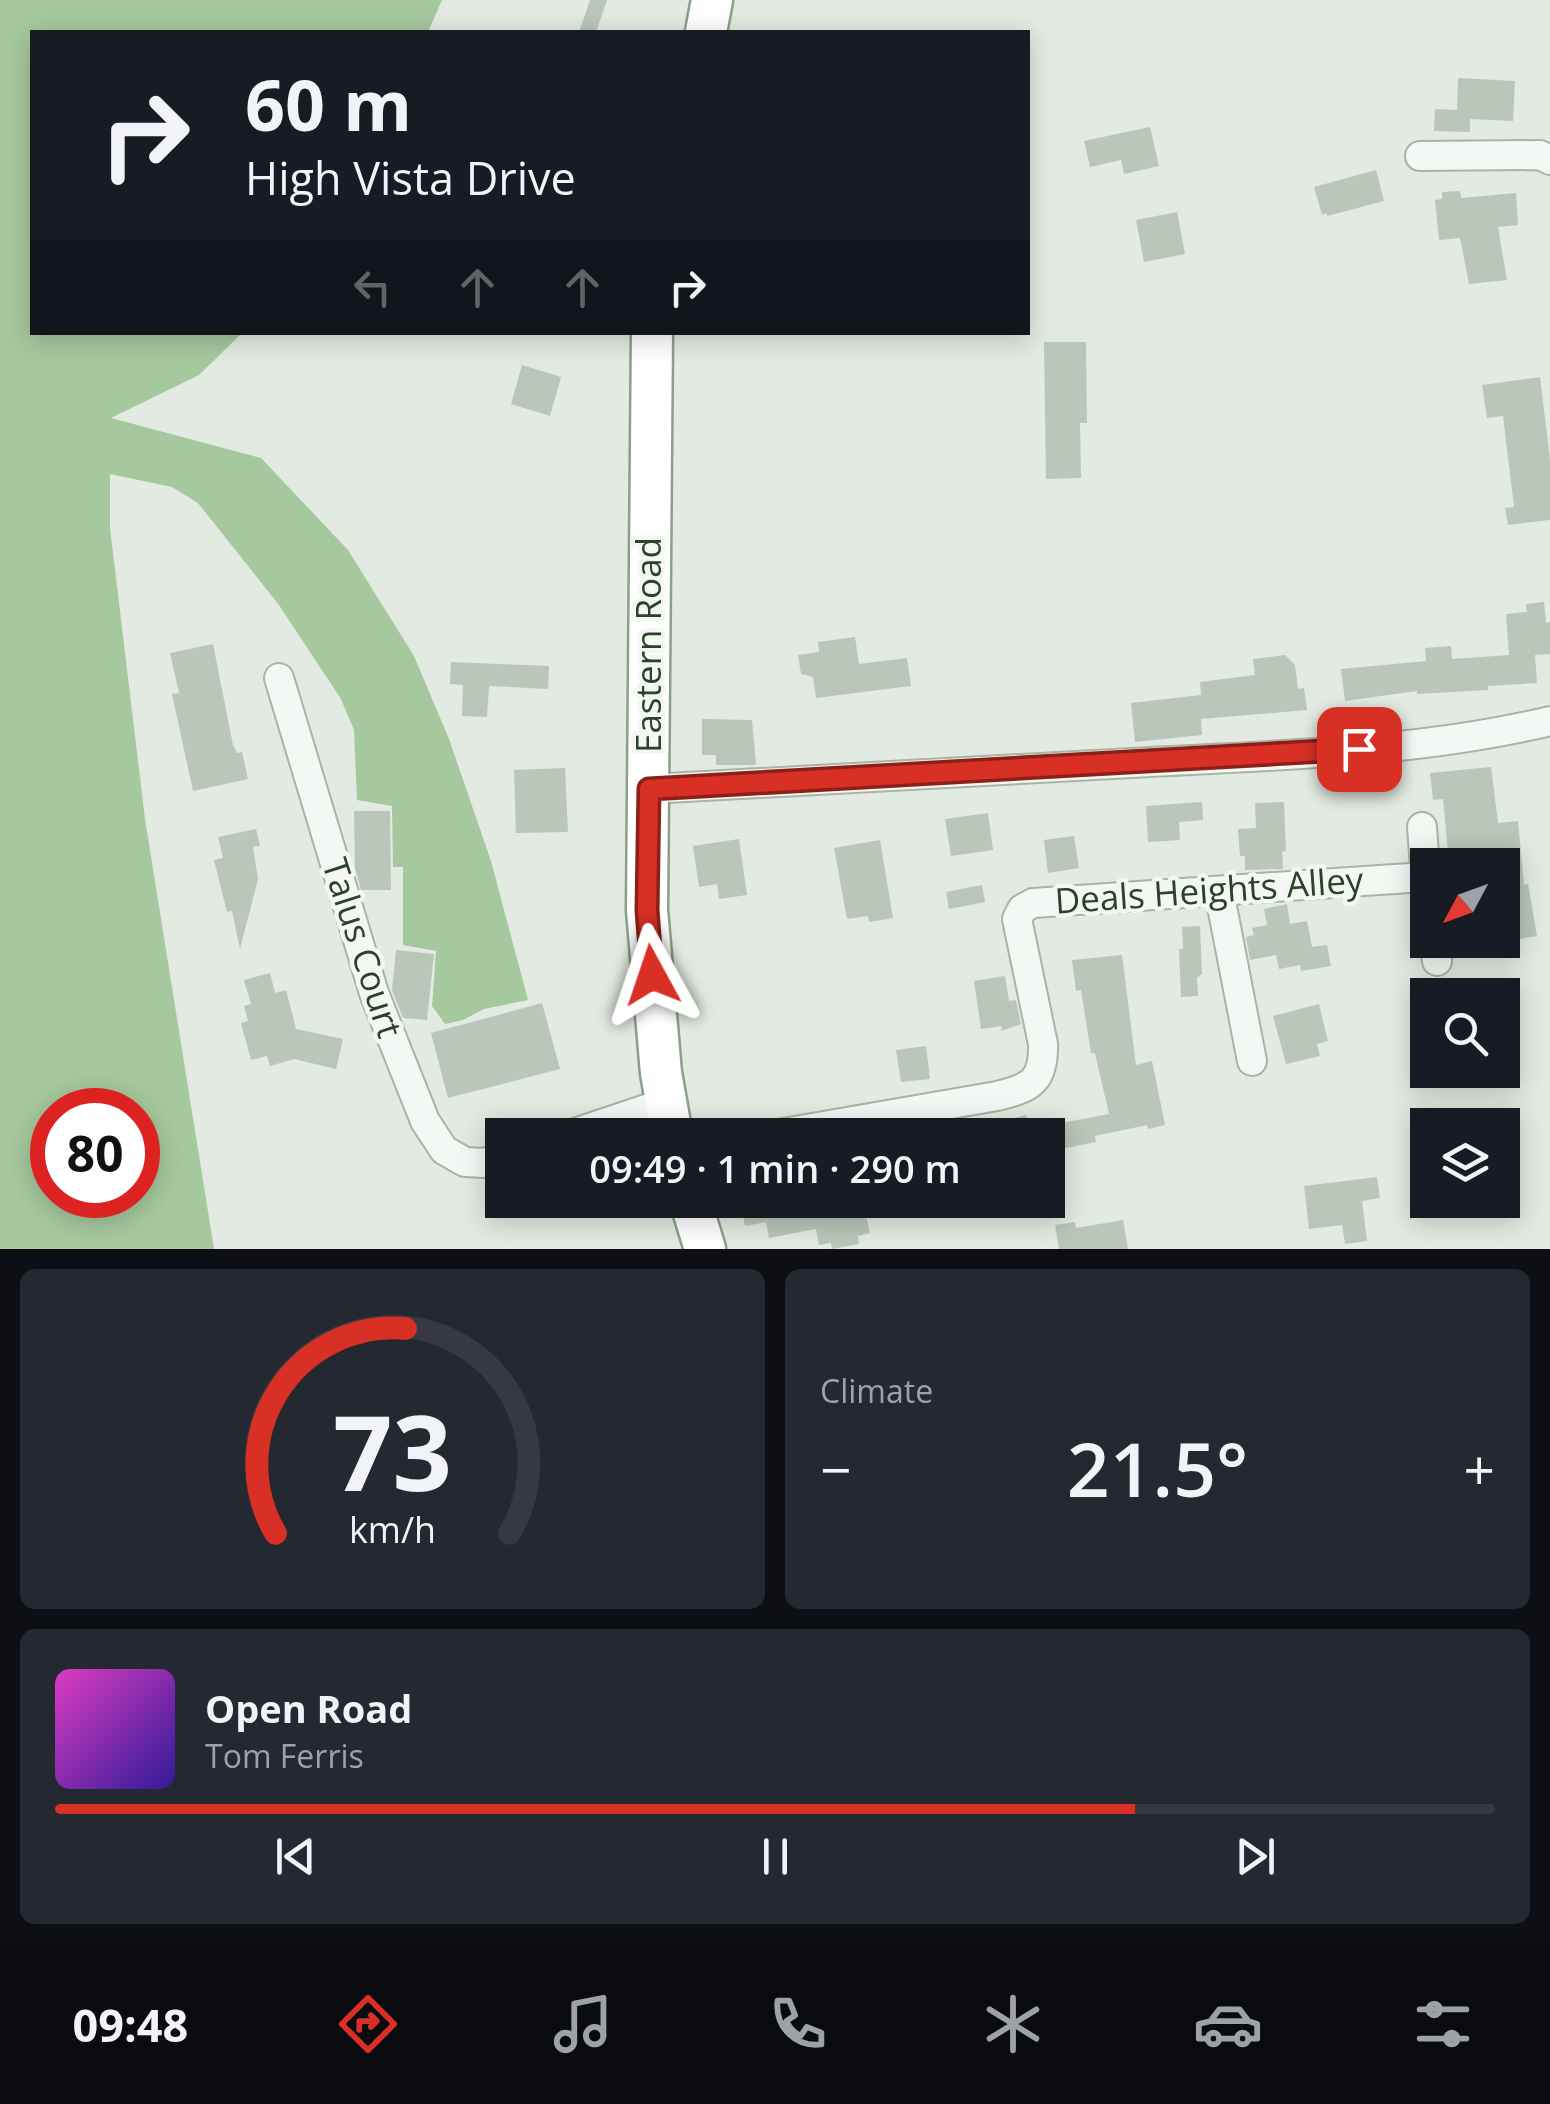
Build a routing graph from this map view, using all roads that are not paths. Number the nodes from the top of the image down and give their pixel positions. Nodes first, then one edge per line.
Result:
1 (712, 0) edge
2 (706, 30) edge
3 (1420, 156) dead end
4 (1550, 160) edge
5 (652, 335) edge
6 (279, 678) dead end
7 (1550, 721) edge
8 (649, 789) junction
9 (1422, 827) dead end
10 (1423, 848) edge
11 (1410, 886) edge
12 (1218, 891) junction
13 (1252, 1061) dead end
14 (668, 1118) edge
15 (870, 1118) edge
16 (485, 1163) edge
17 (696, 1218) edge
18 (705, 1249) edge

1 - 2 highway
3 - 4 street
5 - 8 highway, Eastern Road
6 - 16 street, Talus Court
7 - 8 street
8 - 14 highway, Eastern Road
9 - 10 street
11 - 12 street, Deals Heights Alley
12 - 13 street
12 - 15 street, Deals Heights Alley
17 - 18 highway

